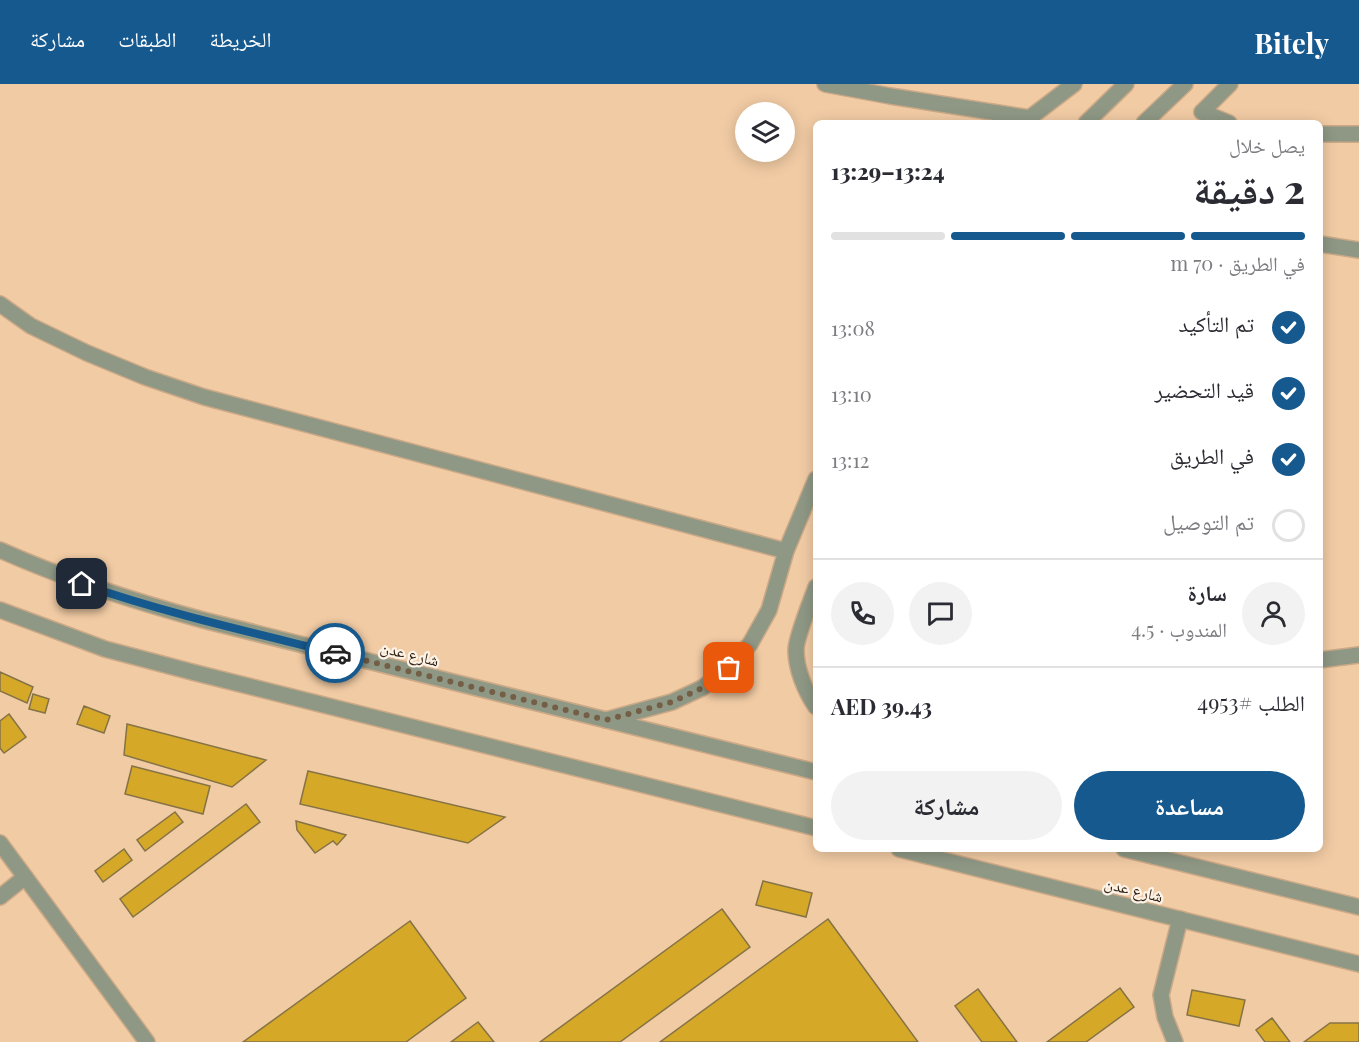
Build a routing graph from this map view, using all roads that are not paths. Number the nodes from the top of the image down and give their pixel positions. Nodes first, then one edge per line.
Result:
1 (825, 84) edge
2 (1074, 84) edge
3 (1126, 84) edge
4 (1185, 84) edge
5 (1230, 84) edge
6 (1026, 120) edge
7 (1089, 120) edge
8 (1147, 120) edge
9 (1222, 120) edge
10 (1323, 134) edge
11 (1359, 134) edge
12 (1323, 244) edge
13 (1359, 250) edge
14 (0, 304) edge
15 (813, 486) edge
16 (0, 550) edge
17 (786, 551) junction
18 (813, 596) edge
19 (0, 610) edge
20 (1359, 655) edge
21 (1323, 660) edge
22 (813, 702) edge
23 (606, 720) junction
24 (813, 771) edge
25 (813, 827) edge
26 (0, 843) edge
27 (911, 852) edge
28 (1136, 852) edge
29 (25, 877) junction
30 (0, 897) edge
31 (1359, 907) edge
32 (1180, 919) junction
33 (1359, 964) edge
34 (147, 1042) edge
35 (1176, 1042) edge

1 - 6 street
2 - 6 street
3 - 7 street
4 - 8 street
5 - 9 street
10 - 11 street
12 - 13 street
14 - 17 street
15 - 17 street
16 - 23 street, شارع عدن
17 - 23 street
18 - 22 street
19 - 25 street
20 - 21 street
23 - 24 street, شارع عدن
26 - 29 street
27 - 32 street, شارع عدن
28 - 31 street
29 - 30 street
29 - 34 street
32 - 33 street, شارع عدن
32 - 35 street

